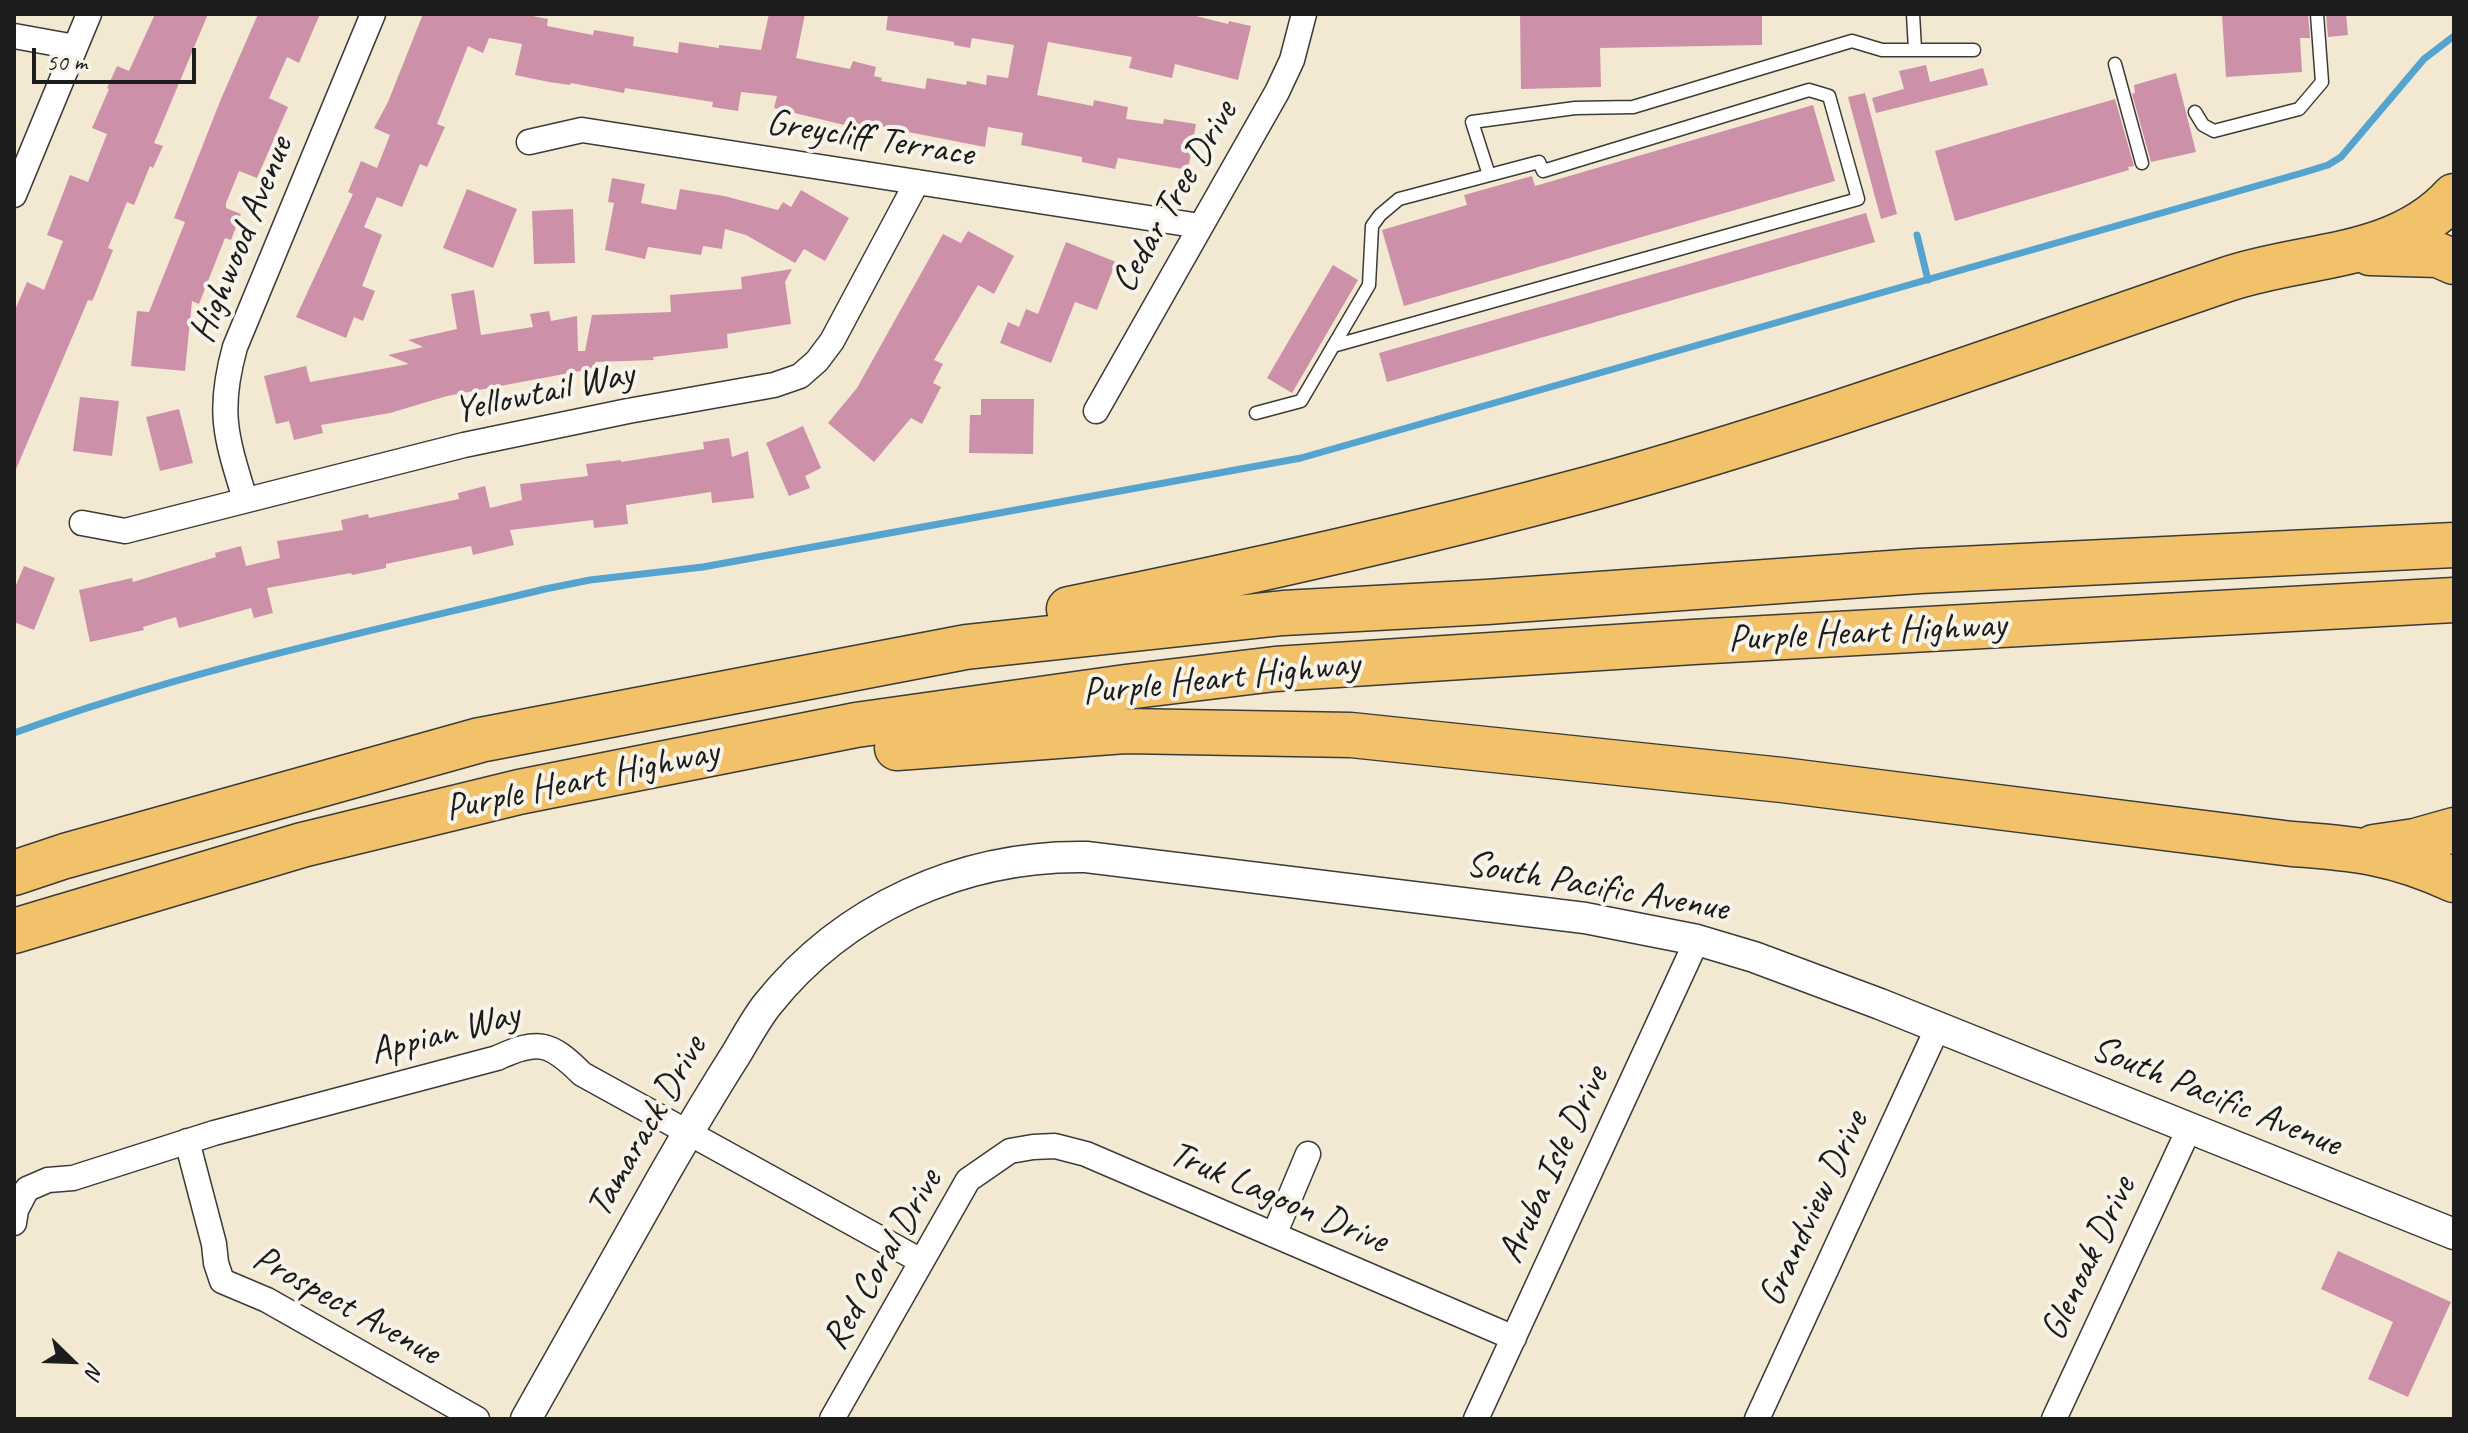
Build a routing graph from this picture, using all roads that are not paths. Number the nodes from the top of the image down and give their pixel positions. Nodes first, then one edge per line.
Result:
1 (89, 14) edge
2 (373, 14) edge
3 (1304, 14) edge
4 (1913, 14) edge
5 (2317, 14) edge
6 (14, 36) edge
7 (75, 47) junction
8 (1915, 49) junction
9 (1974, 50) dead end
10 (2115, 64) dead end
11 (2195, 112) dead end
12 (529, 142) dead end
13 (2142, 163) dead end
14 (1489, 175) junction
15 (917, 182) junction
16 (14, 195) edge
17 (2454, 196) edge
18 (1200, 226) junction
19 (2359, 251) junction
20 (2454, 262) edge
21 (1333, 346) junction
22 (1096, 411) dead end
23 (1256, 413) dead end
24 (245, 499) junction
25 (82, 523) dead end
26 (2454, 545) edge
27 (2454, 600) edge
28 (966, 647) junction
29 (519, 792) junction
30 (2454, 830) edge
31 (2360, 849) junction
32 (14, 873) edge
33 (2454, 880) edge
34 (877, 909) joint
35 (14, 931) edge
36 (1697, 940) junction
37 (1937, 1029) junction
38 (2189, 1129) junction
39 (689, 1131) junction
40 (187, 1141) junction
41 (1010, 1151) joint
42 (1308, 1154) dead end
43 (14, 1223) edge
44 (2454, 1234) edge
45 (1274, 1235) junction
46 (921, 1261) junction
47 (1514, 1338) junction
48 (477, 1419) edge
49 (526, 1419) edge
50 (832, 1419) edge
51 (1476, 1419) edge
52 (1757, 1419) edge
53 (2054, 1419) edge

1 - 7 street
2 - 24 street, Highwood Avenue
3 - 18 street, Cedar Tree Drive
4 - 8 lane
5 - 11 lane
6 - 7 street
7 - 16 street
8 - 9 lane
8 - 14 lane
10 - 13 lane
12 - 15 street, Greycliff Terrace
14 - 21 lane
14 - 21 lane
15 - 18 street, Greycliff Terrace
15 - 24 street, Yellowtail Way
17 - 19 highway
18 - 22 street, Cedar Tree Drive
19 - 20 highway
19 - 28 highway
21 - 23 lane
24 - 25 street, Yellowtail Way
26 - 28 highway, Purple Heart Highway
27 - 29 highway, Purple Heart Highway
28 - 32 highway, Purple Heart Highway
29 - 31 highway
29 - 35 highway, Purple Heart Highway
30 - 31 highway
31 - 33 highway
34 - 36 street, South Pacific Avenue
34 - 39 street, Tamarack Drive
36 - 37 street, South Pacific Avenue
36 - 47 street, Aruba Isle Drive
37 - 38 street, South Pacific Avenue
37 - 52 street, Grandview Drive
38 - 44 street, South Pacific Avenue
38 - 53 street, Glenoak Drive
39 - 40 street, Appian Way
39 - 46 street, Appian Way
39 - 49 street, Tamarack Drive
40 - 43 street, Appian Way
40 - 48 street, Prospect Avenue
41 - 45 street, Truk Lagoon Drive
41 - 46 street, Red Coral Drive
42 - 45 street
45 - 47 street, Truk Lagoon Drive
46 - 50 street, Red Coral Drive
47 - 51 street, Aruba Isle Drive

